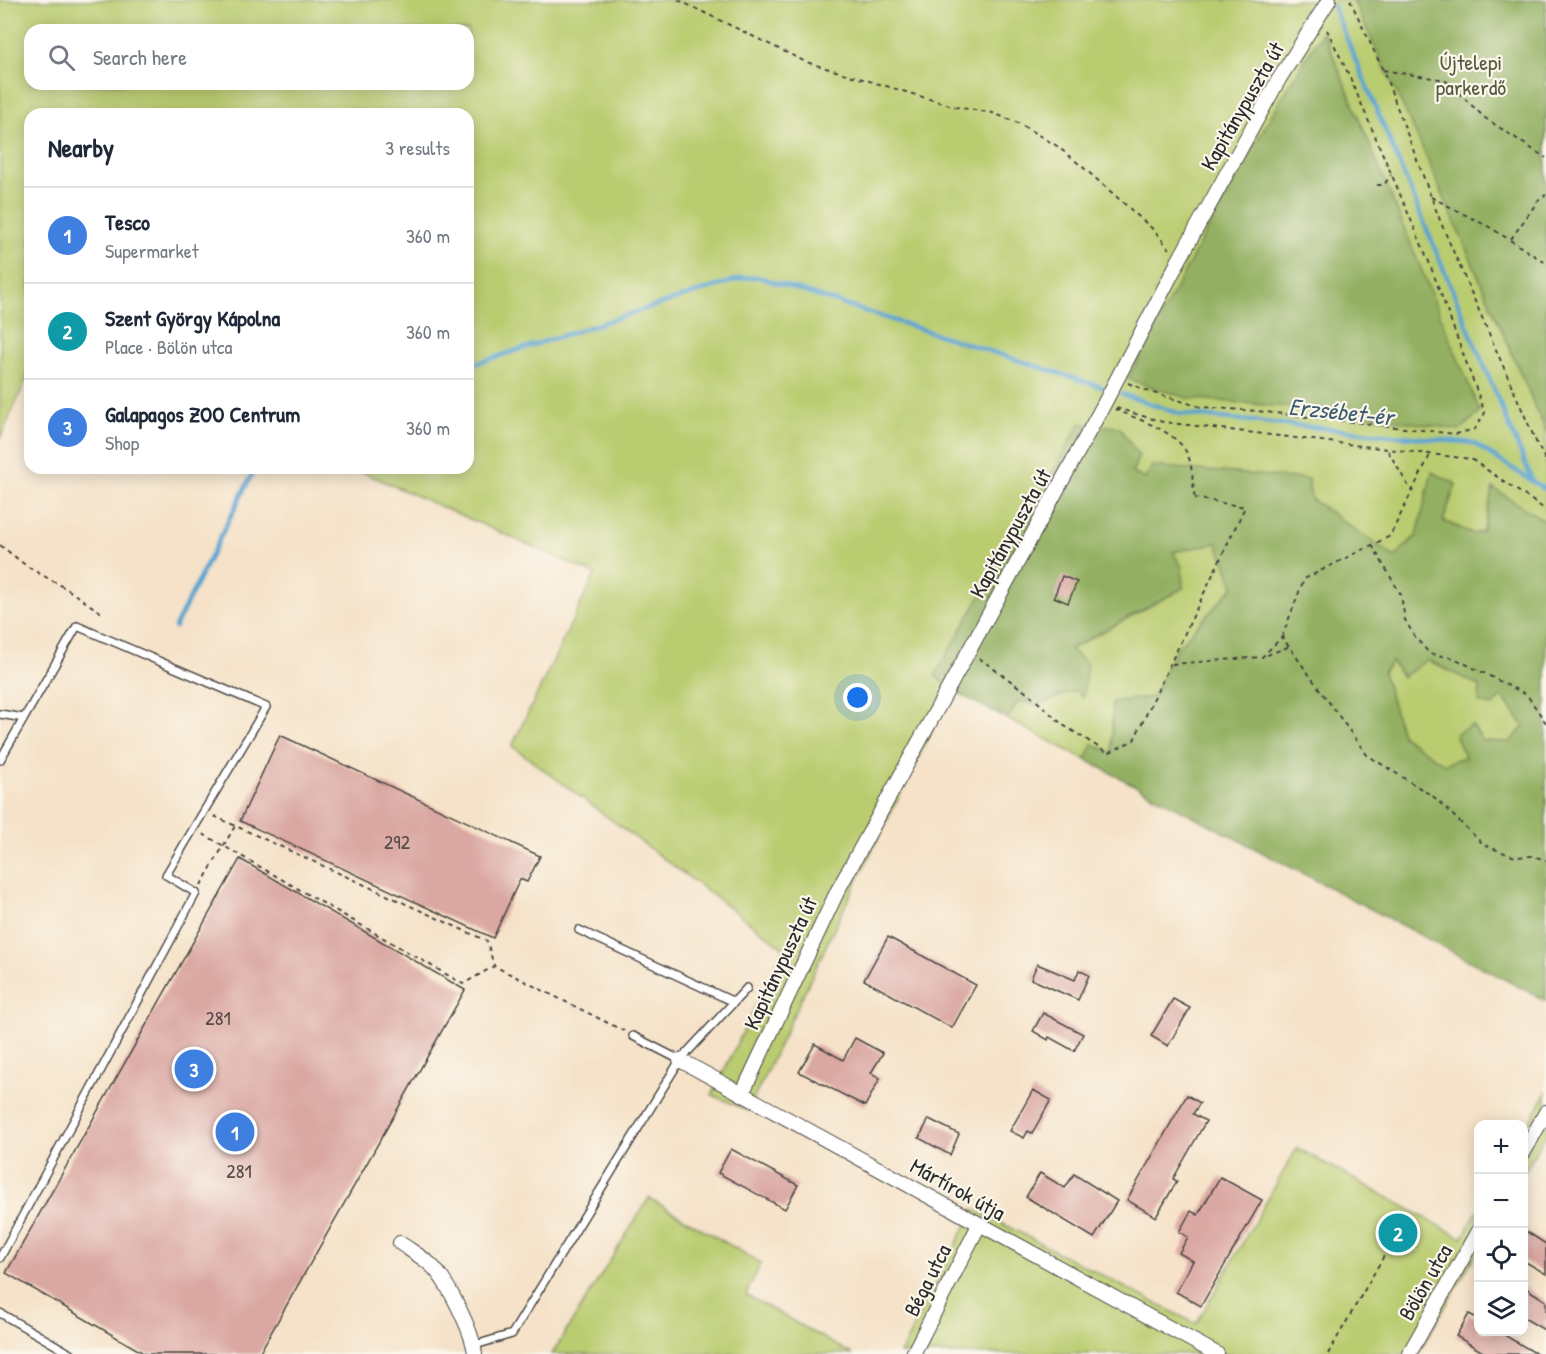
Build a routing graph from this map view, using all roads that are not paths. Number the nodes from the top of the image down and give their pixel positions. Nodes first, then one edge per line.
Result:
1 (1329, 0) edge
2 (0, 714) edge
3 (24, 718) junction
4 (0, 760) edge
5 (579, 930) dead end
6 (747, 988) dead end
7 (734, 1002) junction
8 (633, 1036) road end
9 (680, 1060) junction
10 (742, 1094) junction
11 (1546, 1112) edge
12 (1528, 1145) edge
13 (979, 1225) junction
14 (1474, 1240) edge
15 (400, 1243) dead end
16 (0, 1258) edge
17 (0, 1313) edge
18 (475, 1350) edge
19 (70, 1354) edge
20 (913, 1354) edge
21 (1217, 1354) edge
22 (1408, 1354) edge

1 - 10 street, Kapitánypuszta út
2 - 3 lane
3 - 4 lane
3 - 16 lane
5 - 7 lane
6 - 7 lane
7 - 9 lane
8 - 9 lane
9 - 10 street, Mártírok útja
9 - 18 lane
10 - 13 street, Mártírok útja
11 - 12 street
13 - 20 street, Béga utca
13 - 21 street, Mártírok útja
14 - 22 street, Bölön utca
15 - 18 street
17 - 19 lane

